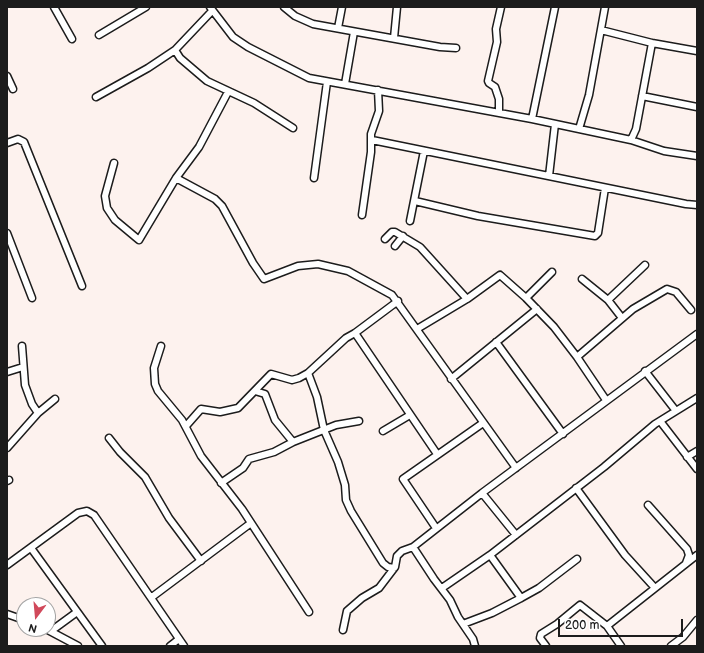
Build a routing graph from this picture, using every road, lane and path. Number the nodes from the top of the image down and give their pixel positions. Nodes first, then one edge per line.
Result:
1 (54, 7) edge
2 (146, 7) edge
3 (284, 7) edge
4 (342, 7) edge
5 (397, 7) edge
6 (501, 7) edge
7 (555, 7) edge
8 (605, 7) edge
9 (211, 9) edge
10 (338, 28) junction
11 (601, 30) junction
12 (354, 32) junction
13 (99, 35) dead end
14 (394, 38) junction
15 (72, 39) dead end
16 (652, 43) junction
17 (456, 48) dead end
18 (175, 50) junction
19 (697, 51) edge
20 (7, 76) edge
21 (327, 82) junction
22 (345, 84) junction
23 (13, 90) dead end
24 (378, 90) junction
25 (228, 92) junction
26 (642, 96) junction
27 (96, 97) dead end
28 (697, 107) edge
29 (499, 113) junction
30 (532, 118) junction
31 (555, 124) junction
32 (292, 128) dead end
33 (579, 129) junction
34 (372, 140) junction
35 (631, 140) junction
36 (7, 143) edge
37 (424, 151) junction
38 (697, 156) edge
39 (114, 162) dead end
40 (549, 176) junction
41 (176, 178) junction
42 (314, 178) dead end
43 (606, 188) junction
44 (414, 201) junction
45 (697, 205) edge
46 (362, 216) dead end
47 (410, 222) dead end
48 (7, 233) edge
49 (403, 236) junction
50 (385, 239) dead end
51 (395, 246) dead end
52 (644, 265) dead end
53 (552, 272) dead end
54 (582, 279) dead end
55 (82, 286) dead end
56 (32, 298) dead end
57 (526, 298) junction
58 (467, 299) junction
59 (608, 300) junction
60 (398, 301) junction
61 (537, 309) junction
62 (691, 310) dead end
63 (622, 318) junction
64 (417, 329) junction
65 (355, 333) junction
66 (697, 334) edge
67 (496, 342) junction
68 (22, 346) dead end
69 (161, 346) dead end
70 (577, 357) junction
71 (23, 367) junction
72 (645, 371) junction
73 (7, 372) edge
74 (308, 373) junction
75 (451, 379) junction
76 (255, 391) junction
77 (697, 398) edge
78 (55, 399) dead end
79 (606, 400) junction
80 (676, 411) junction
81 (38, 413) junction
82 (410, 415) junction
83 (359, 421) dead end
84 (660, 421) junction
85 (483, 423) junction
86 (186, 426) junction
87 (324, 430) junction
88 (383, 431) dead end
89 (563, 434) junction
90 (109, 438) dead end
91 (293, 442) junction
92 (7, 448) edge
93 (697, 451) edge
94 (437, 454) junction
95 (687, 457) junction
96 (516, 468) junction
97 (697, 469) edge
98 (221, 483) junction
99 (576, 488) junction
100 (482, 492) junction
101 (648, 505) dead end
102 (251, 523) junction
103 (436, 528) junction
104 (516, 535) junction
105 (413, 547) junction
106 (31, 548) junction
107 (490, 555) junction
108 (697, 555) edge
109 (577, 559) dead end
110 (201, 561) junction
111 (685, 564) junction
112 (7, 565) edge
113 (394, 568) junction
114 (442, 588) junction
115 (655, 588) junction
116 (152, 597) junction
117 (521, 598) junction
118 (78, 612) junction
119 (309, 612) dead end
120 (697, 620) edge
121 (463, 624) junction
122 (56, 625) edge
123 (607, 626) junction
124 (343, 630) dead end
125 (56, 634) edge
126 (179, 639) junction
127 (78, 646) edge
128 (102, 646) edge
129 (170, 646) edge
130 (184, 646) edge
131 (475, 646) edge
132 (546, 646) edge
133 (621, 646) edge
134 (671, 646) edge

1 - 15 street
2 - 13 street
3 - 10 street
4 - 10 street
5 - 14 street
6 - 29 street
7 - 30 street
8 - 11 street
9 - 18 street
9 - 21 street
10 - 12 street
11 - 16 street
11 - 33 street
12 - 14 street
12 - 22 street
14 - 17 street
16 - 19 street
16 - 26 street
18 - 25 street
18 - 27 street
20 - 23 street
21 - 22 street
21 - 42 street
22 - 24 street
24 - 29 street
24 - 34 street
25 - 32 street
25 - 41 street
26 - 28 street
26 - 35 street
29 - 30 street
30 - 31 street
31 - 33 street
31 - 40 street
33 - 35 street
34 - 37 street
34 - 46 street
35 - 38 street
36 - 55 street
37 - 40 street
37 - 44 street
39 - 41 street
40 - 43 street
41 - 60 street
43 - 44 street
43 - 45 street
44 - 47 street
48 - 56 street
49 - 50 street
49 - 51 street
49 - 58 street
52 - 59 street
53 - 57 street
54 - 59 street
57 - 58 street
57 - 61 street
58 - 64 street
59 - 63 street
60 - 64 street
60 - 65 street
61 - 67 street
61 - 70 street
62 - 63 street
63 - 70 street
64 - 75 street
65 - 74 street
65 - 82 street
66 - 72 street
67 - 75 street
67 - 89 street
68 - 71 street
69 - 86 street
70 - 79 street
71 - 73 street
71 - 81 street
72 - 79 street
72 - 80 street
74 - 76 street
74 - 87 street
75 - 85 street
76 - 86 street
76 - 91 street
77 - 80 street
78 - 81 street
79 - 89 street
80 - 84 street
81 - 92 street
82 - 88 street
82 - 94 street
83 - 87 street
84 - 95 street
84 - 99 street
85 - 94 street
85 - 96 street
86 - 98 street
87 - 91 street
87 - 113 street
89 - 96 street
90 - 110 street
91 - 98 street
93 - 95 street
94 - 103 street
95 - 97 street
96 - 100 street
98 - 102 street
99 - 104 street
99 - 115 street
100 - 103 street
100 - 104 street
101 - 111 street
102 - 110 street
102 - 119 street
103 - 105 street
104 - 107 street
105 - 113 street
105 - 114 street
106 - 112 street
106 - 116 street
106 - 118 street
107 - 114 street
107 - 117 street
108 - 111 street
109 - 117 street
110 - 116 street
111 - 115 street
113 - 124 street
114 - 121 street
115 - 123 street
116 - 126 street
117 - 121 street
118 - 122 street
118 - 128 street
120 - 134 street
121 - 131 street
123 - 132 street
123 - 133 street
125 - 127 street
126 - 129 street
126 - 130 street

